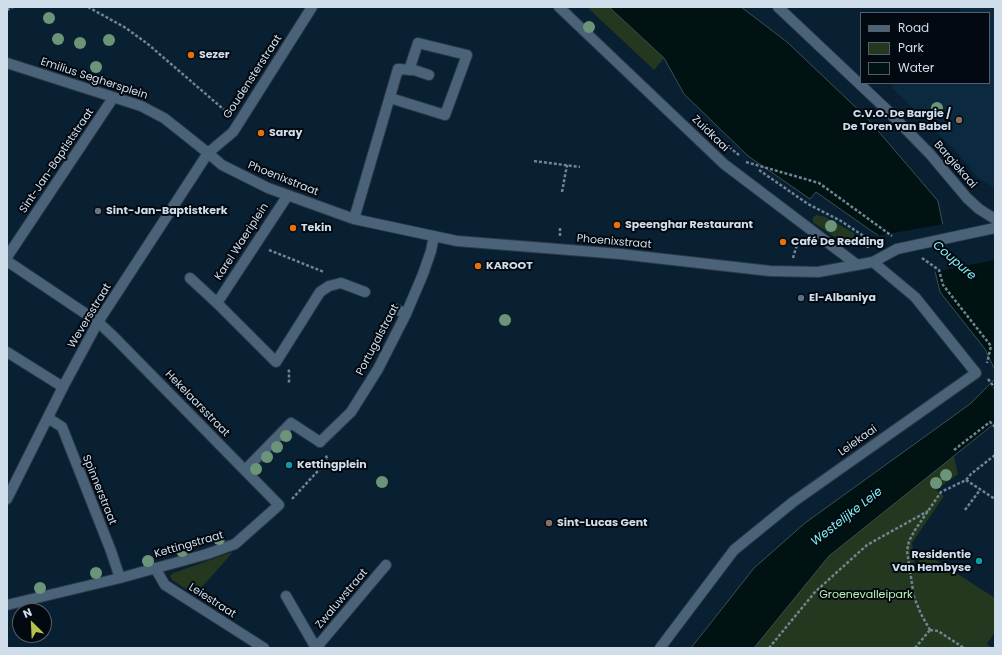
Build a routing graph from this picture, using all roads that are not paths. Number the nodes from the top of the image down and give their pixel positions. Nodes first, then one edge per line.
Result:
1 (312, 7) edge
2 (559, 7) edge
3 (778, 7) edge
4 (7, 63) edge
5 (409, 70) junction
6 (429, 76) dead end
7 (113, 98) junction
8 (390, 98) junction
9 (208, 154) junction
10 (288, 195) junction
11 (354, 219) junction
12 (995, 219) edge
13 (995, 228) edge
14 (434, 236) junction
15 (7, 257) edge
16 (7, 261) edge
17 (873, 262) junction
18 (856, 264) junction
19 (190, 278) dead end
20 (366, 292) dead end
21 (217, 303) junction
22 (98, 322) junction
23 (7, 352) edge
24 (63, 387) junction
25 (48, 418) junction
26 (245, 470) junction
27 (7, 499) edge
28 (279, 505) joint
29 (386, 565) dead end
30 (155, 568) junction
31 (120, 578) junction
32 (286, 596) dead end
33 (7, 605) edge
34 (264, 648) edge
35 (660, 648) edge

1 - 9 street, Goudensterstraat
2 - 18 street, Zuidkaai
3 - 12 street, Bargiekaai
4 - 7 street, Emilius Seghersplein
5 - 6 street
5 - 8 street
5 - 8 street
7 - 9 street, Emilius Seghersplein
7 - 15 street, Sint-Jan-Baptiststraat
8 - 11 street
9 - 10 street, Phoenixstraat
9 - 22 street, Weversstraat
10 - 11 street, Phoenixstraat
10 - 21 street, Karel Waeriplein
11 - 14 street, Phoenixstraat
13 - 17 street, bridge
14 - 18 street, Phoenixstraat
14 - 26 street, Portugalstraat
16 - 22 street
17 - 18 street, Phoenixstraat
17 - 35 street, Leiekaai
19 - 21 street
20 - 21 street
22 - 24 street, Weversstraat
22 - 26 street, Hekelaarsstraat
23 - 24 street
24 - 25 street, Weversstraat
25 - 27 street, Weversstraat
25 - 31 street, Spinnerstraat
26 - 28 street, Hekelaarsstraat
28 - 30 street, Kettingstraat
29 - 32 street, Zwaluwstraat
30 - 31 street, Kettingstraat
30 - 34 street, Leiestraat
31 - 33 street, Kettingstraat

